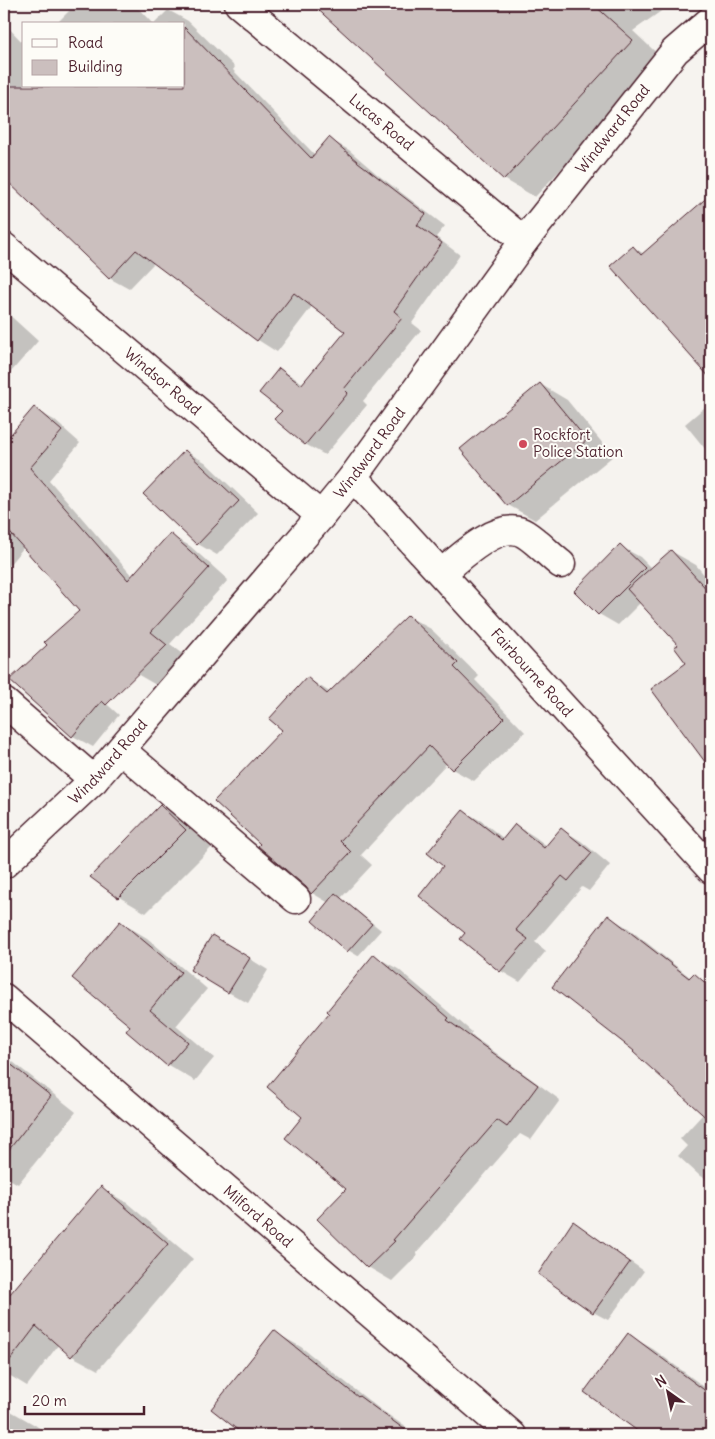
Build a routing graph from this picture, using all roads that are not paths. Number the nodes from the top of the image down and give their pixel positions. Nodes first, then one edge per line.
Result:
1 (239, 4) edge
2 (711, 20) edge
3 (524, 242) junction
4 (4, 247) edge
5 (353, 476) junction
6 (321, 516) junction
7 (561, 564) dead end
8 (442, 573) junction
9 (4, 702) edge
10 (122, 750) junction
11 (94, 780) junction
12 (4, 864) edge
13 (711, 869) edge
14 (296, 898) dead end
15 (4, 998) edge
16 (512, 1435) edge

1 - 3 street, Lucas Road
2 - 3 street, Windward Road
3 - 5 street, Windward Road
4 - 6 street, Windsor Road
5 - 6 street, Windward Road
5 - 8 street, Fairbourne Road
6 - 10 street, Windward Road
7 - 8 street
8 - 13 street, Fairbourne Road
9 - 11 street
10 - 11 street, Windward Road
10 - 14 street
11 - 12 street, Windward Road
15 - 16 street, Milford Road

